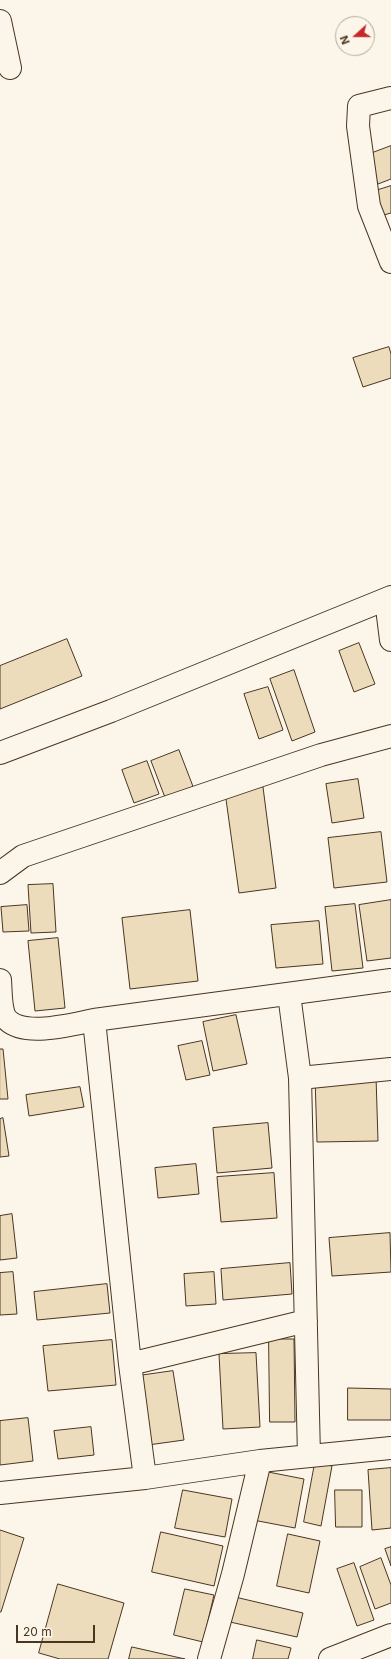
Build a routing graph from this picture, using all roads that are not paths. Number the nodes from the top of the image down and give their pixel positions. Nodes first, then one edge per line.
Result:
1 (0, 20) edge
2 (10, 68) dead end
3 (391, 98) edge
4 (391, 262) edge
5 (388, 598) edge
6 (391, 640) edge
7 (391, 736) edge
8 (0, 753) edge
9 (0, 873) edge
10 (0, 980) edge
11 (391, 980) edge
12 (289, 994) junction
13 (94, 1020) junction
14 (391, 1069) edge
15 (300, 1078) junction
16 (306, 1321) junction
17 (130, 1364) junction
18 (391, 1448) edge
19 (309, 1456) junction
20 (260, 1461) junction
21 (145, 1478) junction
22 (0, 1493) edge
23 (391, 1635) edge
24 (209, 1659) edge
25 (330, 1659) edge

1 - 2 street
3 - 4 street
5 - 6 street
5 - 8 street
7 - 9 street
10 - 13 street
11 - 12 street
12 - 13 street
12 - 15 street
13 - 17 street
14 - 15 street
15 - 16 street
16 - 17 street
16 - 19 street
17 - 21 street
18 - 19 street
19 - 20 street
20 - 21 street
20 - 24 street
21 - 22 street
23 - 25 street

